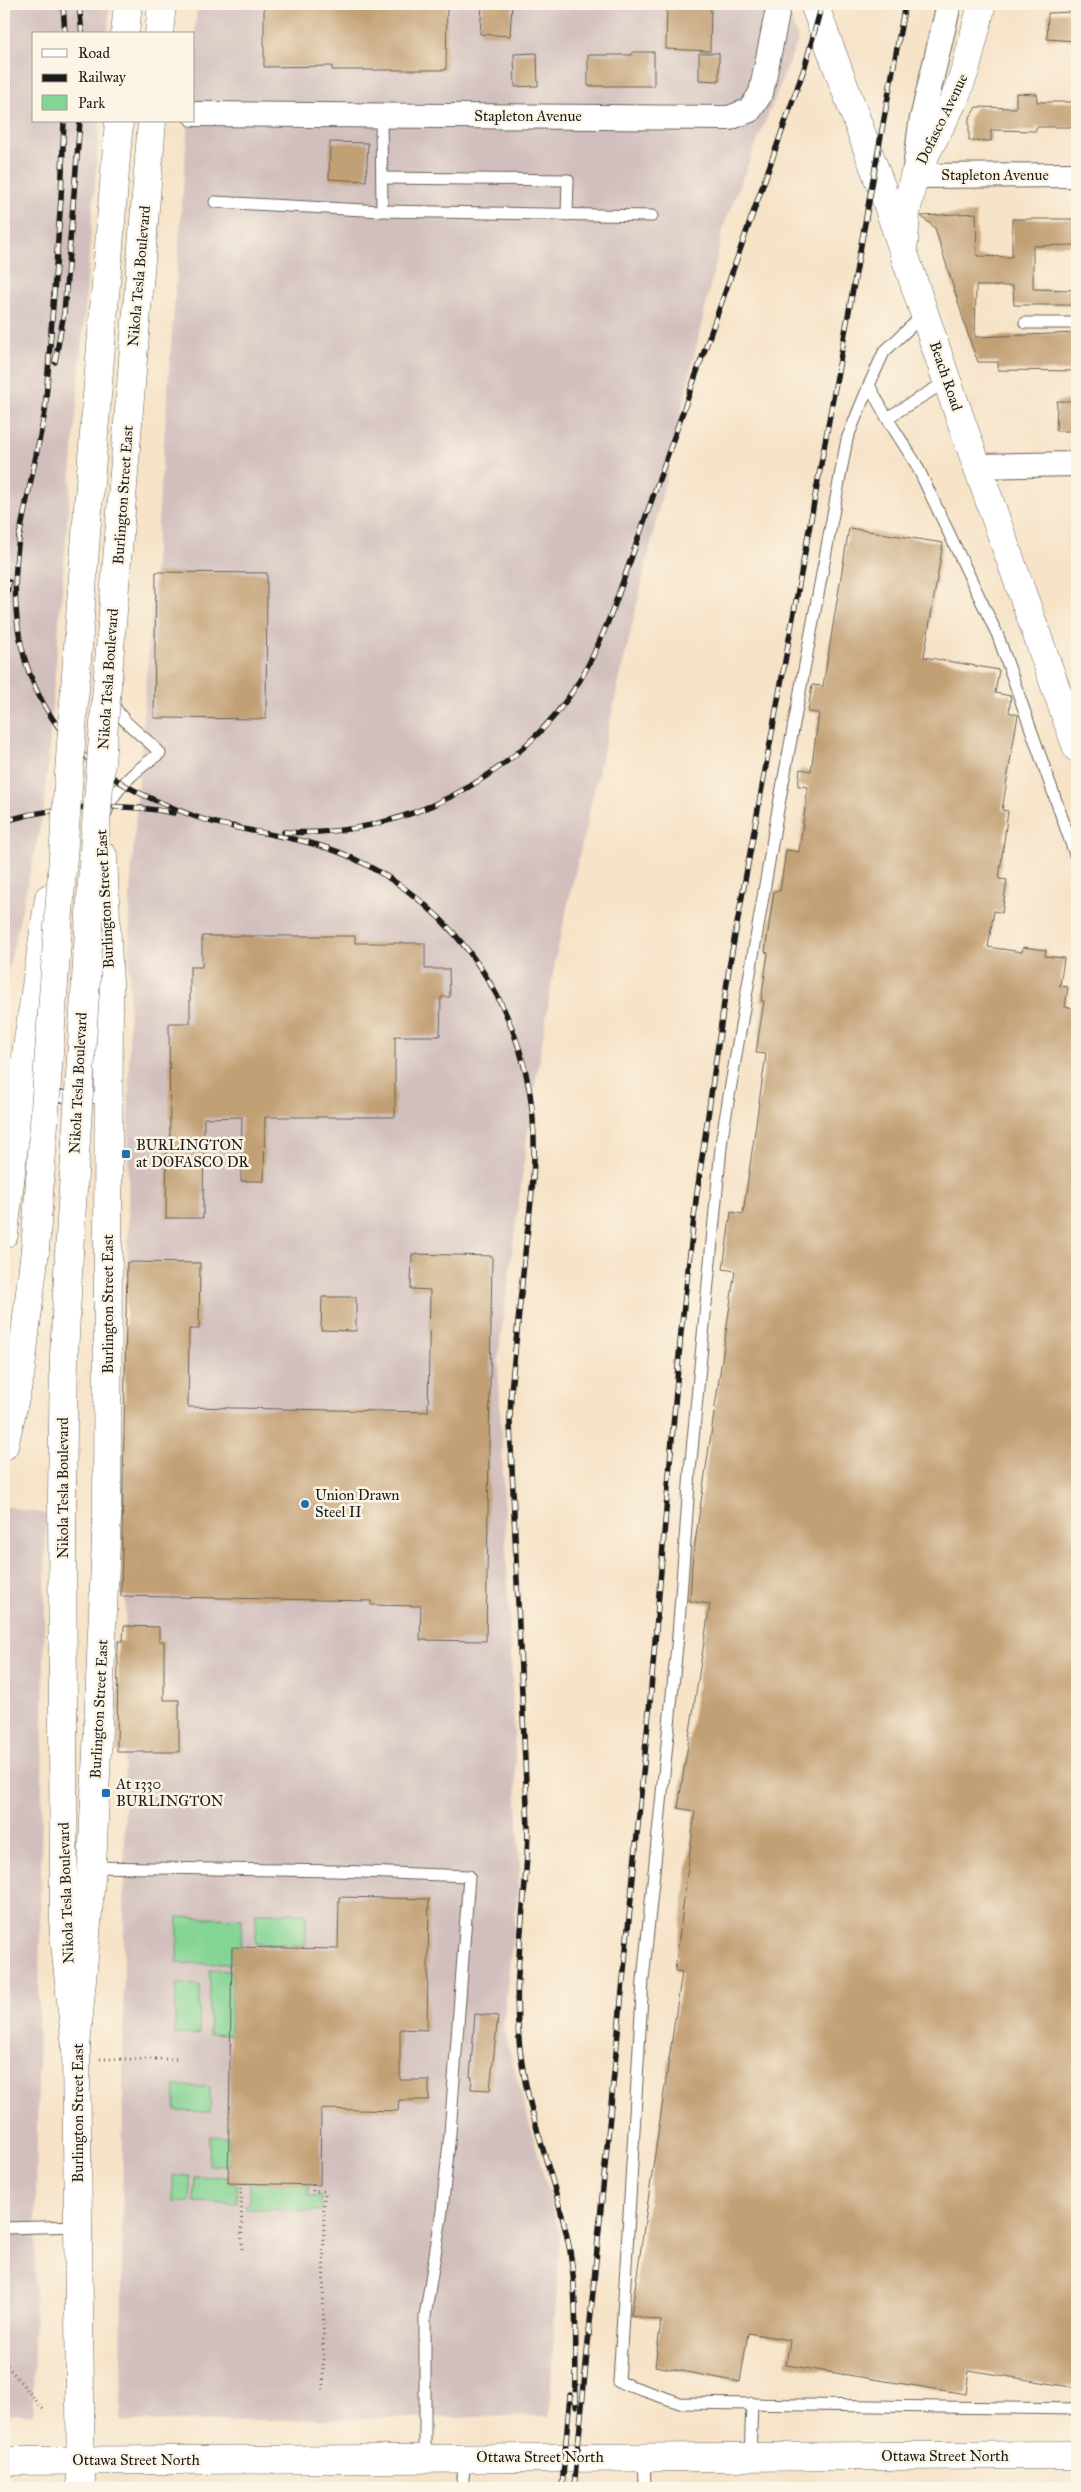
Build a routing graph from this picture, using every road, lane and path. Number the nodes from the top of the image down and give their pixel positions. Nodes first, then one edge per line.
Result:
1 (779, 4) edge
2 (814, 4) edge
3 (949, 4) edge
4 (982, 4) edge
5 (195, 114) edge
6 (381, 115) junction
7 (119, 122) edge
8 (129, 122) edge
9 (151, 122) edge
10 (151, 122) edge
11 (1077, 175) edge
12 (914, 176) junction
13 (382, 178) junction
14 (214, 202) dead end
15 (382, 211) junction
16 (567, 215) junction
17 (652, 216) dead end
18 (904, 251) junction
19 (924, 313) junction
20 (1025, 323) dead end
21 (1077, 323) edge
22 (947, 381) junction
23 (870, 385) junction
24 (887, 418) junction
25 (1077, 464) edge
26 (978, 466) junction
27 (108, 696) junction
28 (1076, 743) edge
29 (102, 828) junction
30 (1077, 860) edge
31 (20, 1095) junction
32 (109, 1098) junction
33 (4, 1234) edge
34 (4, 1446) edge
35 (92, 1867) junction
36 (76, 2053) junction
37 (176, 2059) dead end
38 (242, 2183) dead end
39 (313, 2185) dead end
40 (79, 2226) junction
41 (4, 2228) edge
42 (242, 2250) dead end
43 (4, 2362) edge
44 (323, 2390) dead end
45 (752, 2403) junction
46 (43, 2409) dead end
47 (1077, 2409) edge
48 (1077, 2455) edge
49 (644, 2456) junction
50 (465, 2457) junction
51 (750, 2457) junction
52 (425, 2458) junction
53 (82, 2460) junction
54 (4, 2461) edge
55 (81, 2488) edge
56 (462, 2488) edge
57 (645, 2488) edge

1 - 6 street, Stapleton Avenue
2 - 18 main road, Beach Road
3 - 12 street, Dofasco Avenue
4 - 12 main road, Dofasco Avenue
5 - 6 street, Stapleton Avenue
6 - 13 lane
7 - 34 main road, Nikola Tesla Boulevard, bridge
8 - 31 main road, Burlington Street East
9 - 27 main road, Burlington Street East
10 - 36 main road, Nikola Tesla Boulevard, bridge
11 - 12 street, Stapleton Avenue
12 - 18 main road, Dofasco Avenue
13 - 15 lane
13 - 16 lane
14 - 15 lane
15 - 16 lane
16 - 17 lane
18 - 19 main road, Beach Road
19 - 22 main road, Beach Road
19 - 23 lane
20 - 21 lane
22 - 24 lane
22 - 26 main road, Beach Road
23 - 24 lane
23 - 45 lane
24 - 30 lane
25 - 26 street
26 - 28 main road, Beach Road
27 - 29 main road, Burlington Street East
27 - 29 lane
29 - 32 main road, Burlington Street East
31 - 32 lane
31 - 33 main road, Burlington Street East
32 - 35 main road, Burlington Street East
35 - 36 main road, Burlington Street East
35 - 52 lane
36 - 37 path
36 - 40 main road, Burlington Street East
38 - 42 path
39 - 44 path
40 - 41 lane
40 - 53 main road, Burlington Street East
43 - 46 path
45 - 47 lane
45 - 51 lane
48 - 51 main road, Ottawa Street North
49 - 50 main road, Ottawa Street North
49 - 51 main road, Ottawa Street North
49 - 57 lane
50 - 52 main road, Ottawa Street North
50 - 56 lane
52 - 53 main road, Ottawa Street North
53 - 54 main road, Ottawa Street North
53 - 55 main road, Burlington Street East

